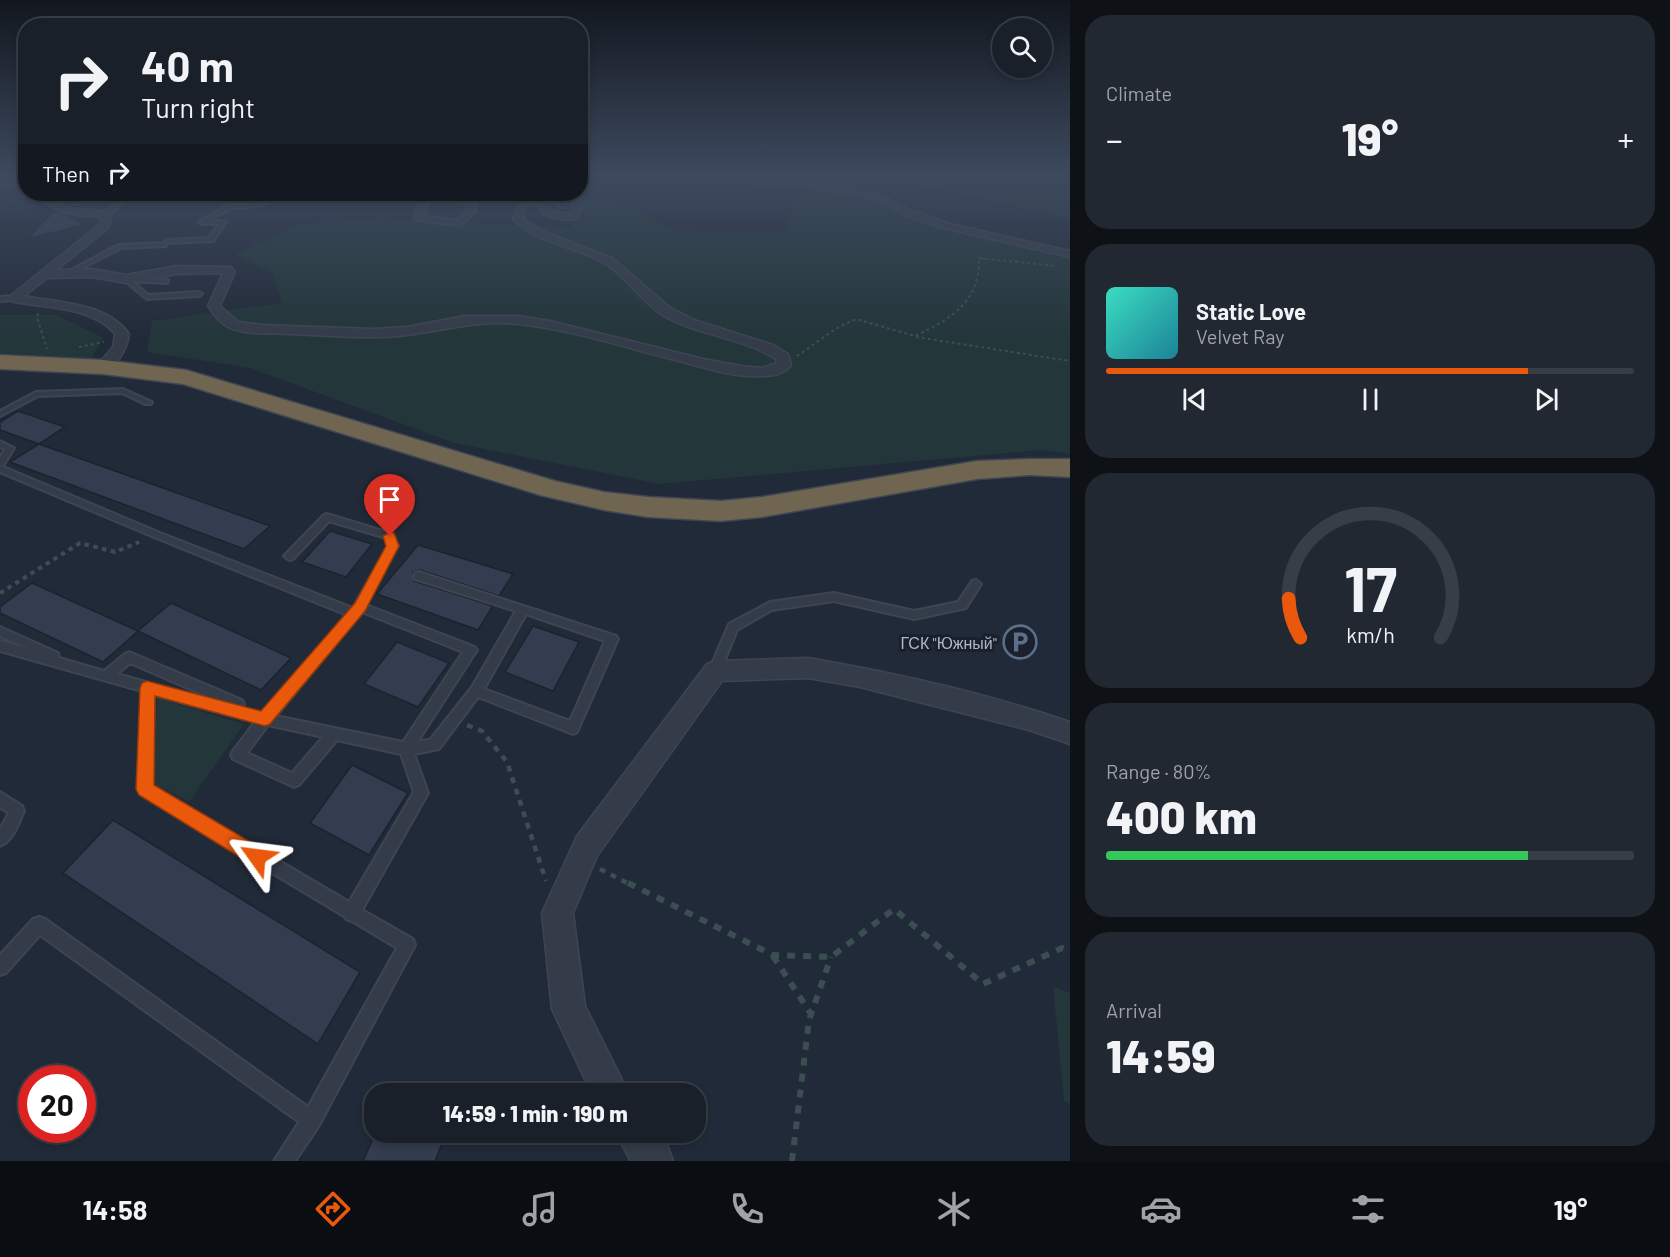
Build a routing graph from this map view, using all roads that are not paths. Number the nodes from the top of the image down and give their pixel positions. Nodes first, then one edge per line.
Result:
1 (99, 230) edge
2 (218, 230) edge
3 (534, 230) edge
4 (965, 230) edge
5 (1070, 254) edge
6 (45, 274) junction
7 (67, 274) junction
8 (126, 279) junction
9 (166, 281) dead end
10 (199, 294) dead end
11 (14, 298) junction
12 (0, 299) edge
13 (0, 362) edge
14 (103, 368) junction
15 (148, 402) dead end
16 (0, 414) edge
17 (0, 444) edge
18 (0, 464) edge
19 (1070, 468) edge
20 (0, 469) edge
21 (289, 556) dead end
22 (419, 576) dead end
23 (976, 584) dead end
24 (524, 609) junction
25 (357, 610) junction
26 (0, 631) edge
27 (0, 646) edge
28 (82, 669) junction
29 (715, 671) junction
30 (106, 676) junction
31 (147, 688) junction
32 (476, 691) junction
33 (233, 712) junction
34 (265, 719) junction
35 (1070, 733) edge
36 (334, 734) junction
37 (406, 749) junction
38 (0, 799) edge
39 (0, 839) edge
40 (351, 914) junction
41 (0, 967) edge
42 (606, 1083) edge
43 (311, 1120) junction
44 (642, 1143) edge
45 (284, 1161) edge
46 (654, 1161) edge

1 - 6 street
2 - 7 lane
3 - 8 street
4 - 5 street
6 - 7 street
6 - 11 street
7 - 8 street
8 - 9 lane
8 - 10 lane
11 - 12 lane
11 - 14 street
13 - 14 highway
14 - 19 highway
15 - 16 lane
17 - 18 lane
20 - 25 lane
21 - 25 lane
22 - 24 lane
23 - 29 lane
24 - 32 lane
24 - 32 lane
25 - 34 lane
25 - 37 lane
26 - 28 lane
27 - 28 lane
28 - 30 lane
29 - 35 street
29 - 42 street
30 - 31 lane
30 - 33 lane
31 - 33 lane
31 - 40 lane
32 - 37 lane
33 - 34 lane
34 - 36 lane
34 - 36 lane
36 - 37 lane
37 - 40 lane
38 - 39 lane
40 - 43 lane
41 - 43 lane
43 - 45 lane
44 - 46 street

